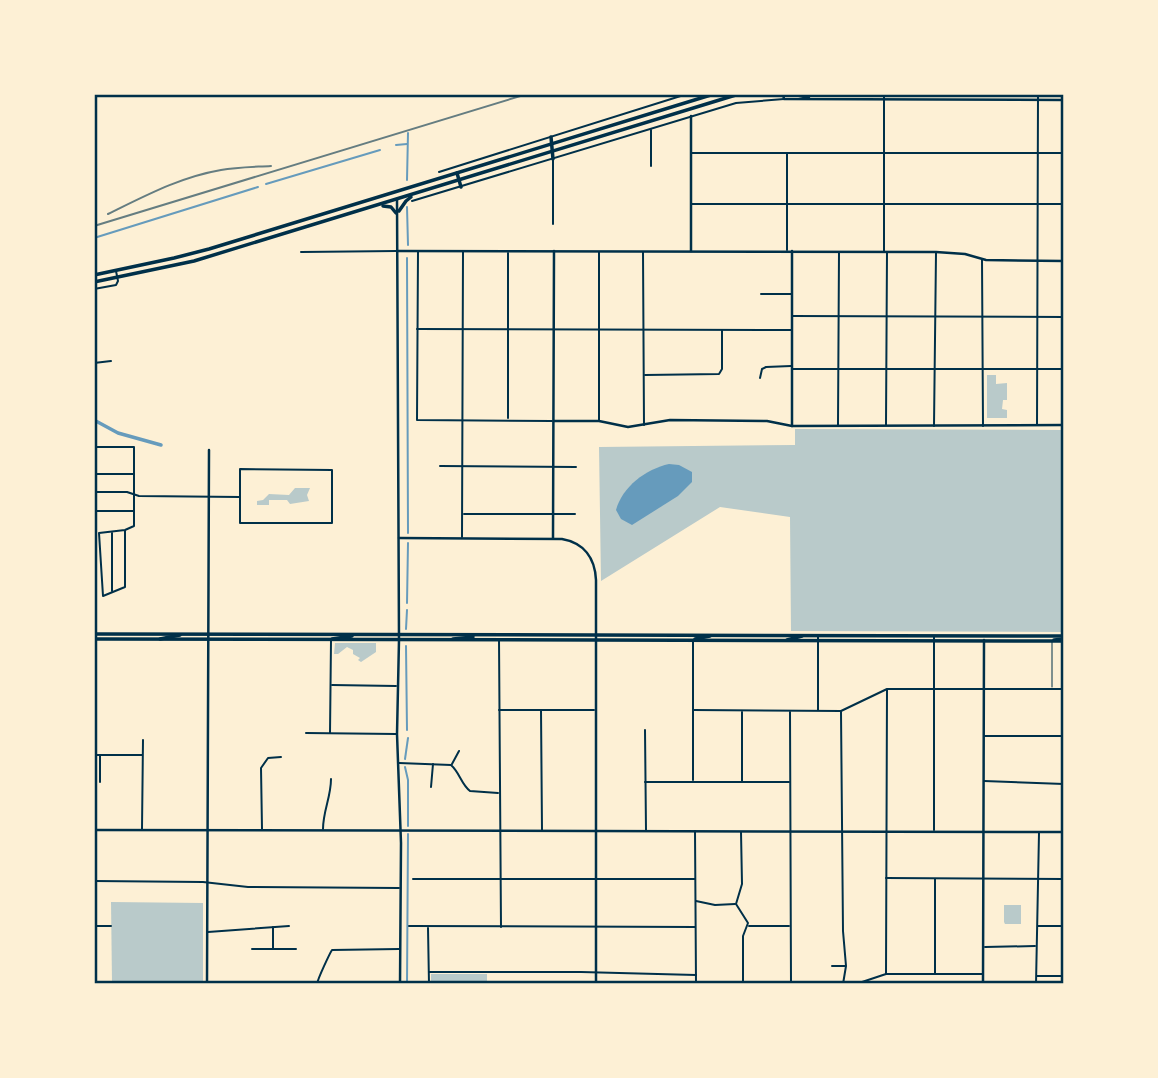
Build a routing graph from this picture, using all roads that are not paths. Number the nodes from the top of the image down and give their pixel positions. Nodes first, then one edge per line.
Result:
1 (687, 94) edge
2 (714, 94) edge
3 (739, 94) edge
4 (783, 94) edge
5 (790, 94) edge
6 (1038, 94) edge
7 (796, 95) edge
8 (884, 97) edge
9 (784, 99) junction
10 (826, 99) junction
11 (1038, 100) junction
12 (1063, 100) edge
13 (691, 116) junction
14 (651, 129) junction
15 (551, 137) junction
16 (552, 144) junction
17 (553, 152) junction
18 (691, 153) junction
19 (787, 153) junction
20 (884, 153) junction
21 (1038, 153) junction
22 (1063, 153) edge
23 (553, 159) junction
24 (651, 166) dead end
25 (439, 172) dead end
26 (457, 173) junction
27 (459, 180) junction
28 (461, 187) junction
29 (426, 190) junction
30 (395, 191) junction
31 (397, 200) junction
32 (412, 201) dead end
33 (691, 204) junction
34 (786, 204) junction
35 (884, 204) junction
36 (1038, 204) junction
37 (1063, 204) edge
38 (374, 206) junction
39 (398, 212) junction
40 (553, 224) dead end
41 (282, 226) junction
42 (286, 233) junction
43 (301, 251) dead end
44 (398, 251) junction
45 (418, 251) junction
46 (463, 251) junction
47 (509, 251) junction
48 (554, 251) junction
49 (598, 251) junction
50 (643, 251) junction
51 (691, 251) junction
52 (787, 251) junction
53 (792, 251) junction
54 (839, 251) junction
55 (886, 251) junction
56 (936, 252) junction
57 (982, 259) junction
58 (169, 260) junction
59 (1038, 261) junction
60 (1063, 261) edge
61 (170, 267) junction
62 (116, 271) junction
63 (94, 275) edge
64 (117, 278) junction
65 (94, 282) edge
66 (94, 289) edge
67 (761, 294) dead end
68 (792, 294) junction
69 (792, 316) junction
70 (838, 316) junction
71 (887, 316) junction
72 (936, 316) junction
73 (981, 316) junction
74 (1037, 317) junction
75 (1063, 317) edge
76 (417, 329) junction
77 (463, 329) junction
78 (508, 329) junction
79 (553, 330) junction
80 (599, 330) junction
81 (644, 330) junction
82 (722, 330) junction
83 (792, 330) junction
84 (111, 361) dead end
85 (94, 363) edge
86 (792, 368) junction
87 (838, 369) junction
88 (887, 369) junction
89 (935, 369) junction
90 (983, 369) junction
91 (1037, 369) junction
92 (1063, 369) edge
93 (644, 375) junction
94 (760, 378) dead end
95 (463, 420) junction
96 (508, 420) junction
97 (554, 421) junction
98 (599, 421) junction
99 (644, 425) junction
100 (1037, 425) junction
101 (1063, 425) edge
102 (792, 426) junction
103 (838, 426) junction
104 (886, 426) junction
105 (934, 426) junction
106 (983, 426) junction
107 (94, 447) edge
108 (209, 450) dead end
109 (440, 466) dead end
110 (463, 467) junction
111 (554, 467) junction
112 (576, 467) dead end
113 (94, 474) edge
114 (134, 474) junction
115 (94, 492) edge
116 (134, 495) junction
117 (209, 497) junction
118 (240, 497) junction
119 (94, 511) edge
120 (134, 511) junction
121 (462, 514) junction
122 (553, 514) junction
123 (575, 514) dead end
124 (125, 530) junction
125 (112, 532) junction
126 (399, 538) junction
127 (462, 538) junction
128 (553, 538) junction
129 (112, 592) junction
130 (94, 634) edge
131 (115, 634) junction
132 (161, 634) junction
133 (186, 634) junction
134 (208, 634) junction
135 (328, 634) junction
136 (359, 635) junction
137 (449, 635) junction
138 (478, 635) junction
139 (499, 635) junction
140 (693, 635) junction
141 (712, 635) junction
142 (732, 635) junction
143 (781, 635) junction
144 (804, 635) junction
145 (818, 635) junction
146 (888, 635) junction
147 (934, 635) junction
148 (278, 637) junction
149 (399, 638) junction
150 (596, 638) junction
151 (984, 638) junction
152 (94, 639) edge
153 (112, 639) junction
154 (133, 639) junction
155 (1063, 639) edge
156 (158, 640) junction
157 (208, 640) junction
158 (300, 640) junction
159 (331, 640) junction
160 (424, 640) junction
161 (452, 640) junction
162 (499, 640) junction
163 (668, 641) junction
164 (693, 641) junction
165 (732, 641) junction
166 (753, 641) junction
167 (786, 641) junction
168 (818, 641) junction
169 (888, 641) junction
170 (934, 641) junction
171 (1052, 641) junction
172 (330, 685) junction
173 (399, 686) junction
174 (887, 689) junction
175 (934, 689) junction
176 (984, 689) junction
177 (1052, 689) junction
178 (1063, 689) edge
179 (499, 710) junction
180 (541, 710) junction
181 (595, 710) junction
182 (693, 710) junction
183 (742, 711) junction
184 (790, 711) junction
185 (818, 711) junction
186 (841, 711) junction
187 (645, 730) dead end
188 (306, 733) dead end
189 (330, 733) junction
190 (397, 734) junction
191 (984, 736) junction
192 (1063, 736) edge
193 (143, 740) dead end
194 (459, 751) dead end
195 (94, 755) edge
196 (100, 755) junction
197 (143, 755) junction
198 (281, 757) dead end
199 (398, 763) junction
200 (433, 763) junction
201 (451, 765) junction
202 (331, 779) dead end
203 (984, 780) junction
204 (100, 782) dead end
205 (645, 782) junction
206 (693, 782) junction
207 (742, 782) junction
208 (790, 782) junction
209 (1063, 784) edge
210 (431, 787) dead end
211 (499, 793) junction
212 (94, 830) edge
213 (142, 830) junction
214 (262, 830) junction
215 (323, 830) junction
216 (400, 830) junction
217 (500, 830) junction
218 (541, 830) junction
219 (595, 830) junction
220 (646, 830) junction
221 (695, 830) junction
222 (208, 831) junction
223 (741, 831) junction
224 (790, 831) junction
225 (843, 831) junction
226 (887, 831) junction
227 (934, 831) junction
228 (984, 831) junction
229 (1039, 832) junction
230 (1063, 832) edge
231 (887, 878) junction
232 (935, 878) junction
233 (413, 879) dead end
234 (501, 879) junction
235 (596, 879) junction
236 (695, 879) junction
237 (983, 879) junction
238 (1039, 880) junction
239 (1063, 880) edge
240 (94, 881) edge
241 (207, 882) junction
242 (400, 888) junction
243 (694, 901) junction
244 (736, 904) junction
245 (94, 926) edge
246 (111, 926) dead end
247 (273, 926) junction
248 (289, 926) dead end
249 (409, 926) dead end
250 (748, 926) junction
251 (790, 926) junction
252 (1038, 926) junction
253 (1063, 926) edge
254 (428, 927) junction
255 (501, 927) junction
256 (596, 927) junction
257 (695, 927) junction
258 (207, 932) junction
259 (1037, 946) junction
260 (983, 947) junction
261 (252, 949) dead end
262 (272, 949) junction
263 (296, 949) dead end
264 (400, 949) junction
265 (832, 966) dead end
266 (846, 966) junction
267 (429, 972) junction
268 (596, 972) junction
269 (886, 974) junction
270 (935, 974) junction
271 (983, 974) junction
272 (696, 975) junction
273 (1036, 976) junction
274 (1063, 976) edge
275 (844, 983) edge
276 (207, 984) edge
277 (317, 984) edge
278 (401, 984) edge
279 (429, 984) edge
280 (596, 984) edge
281 (696, 984) edge
282 (743, 984) edge
283 (791, 984) edge
284 (983, 984) edge
285 (1037, 984) edge

1 - 15 street
2 - 16 main road
3 - 17 main road
4 - 9 street
5 - 7 street
6 - 11 street
7 - 10 street
8 - 10 street
8 - 11 street
8 - 20 street
9 - 10 street
9 - 13 street
11 - 12 street
11 - 21 street
13 - 14 street
13 - 18 street
14 - 23 street
14 - 24 street
15 - 16 main road
15 - 25 street
16 - 17 main road
16 - 26 main road
17 - 23 main road
17 - 27 main road
18 - 19 street
18 - 33 street
19 - 20 street
19 - 34 street
20 - 21 street
20 - 35 street
21 - 22 street
21 - 36 street
23 - 28 street
23 - 40 street
26 - 27 main road
26 - 30 main road
27 - 28 main road
27 - 29 main road
28 - 32 street
29 - 31 main road
29 - 39 main road
30 - 31 street
30 - 41 main road
31 - 38 main road
31 - 39 street
33 - 34 street
33 - 51 street
34 - 35 street
34 - 52 street
35 - 36 street
35 - 55 street
36 - 37 street
36 - 59 street
38 - 39 main road
38 - 42 main road
39 - 44 street
41 - 42 main road
41 - 58 main road
42 - 61 main road
43 - 44 street
44 - 45 street
44 - 126 street
45 - 46 street
45 - 76 street
46 - 47 street
46 - 77 street
47 - 48 street
47 - 78 street
48 - 49 street
48 - 79 street
49 - 50 street
49 - 80 street
50 - 51 street
50 - 81 street
51 - 52 street
52 - 53 street
53 - 54 street
53 - 68 street
54 - 55 street
54 - 70 street
55 - 56 street
55 - 71 street
56 - 57 street
56 - 72 street
57 - 59 street
57 - 73 street
58 - 61 main road
58 - 62 main road
59 - 60 street
59 - 74 street
61 - 64 main road
62 - 63 main road
62 - 64 street
64 - 65 main road
64 - 66 street
67 - 68 street
68 - 69 street
69 - 70 street
69 - 83 street
70 - 71 street
70 - 87 street
71 - 72 street
71 - 88 street
72 - 73 street
72 - 89 street
73 - 74 street
73 - 90 street
74 - 75 street
74 - 91 street
76 - 77 street
76 - 95 street
77 - 78 street
77 - 95 street
78 - 79 street
78 - 96 street
79 - 80 street
79 - 97 street
80 - 81 street
80 - 98 street
81 - 82 street
81 - 93 street
82 - 83 street
82 - 93 street
83 - 86 street
84 - 85 street
86 - 87 street
86 - 94 street
86 - 102 street
87 - 88 street
87 - 103 street
88 - 89 street
88 - 104 street
89 - 90 street
89 - 105 street
90 - 91 street
90 - 106 street
91 - 92 street
91 - 100 street
93 - 99 street
95 - 96 street
95 - 110 street
96 - 97 street
97 - 98 street
97 - 111 street
98 - 99 street
99 - 102 street
100 - 101 street
100 - 106 street
102 - 103 street
103 - 104 street
104 - 105 street
105 - 106 street
107 - 114 street
108 - 117 street
109 - 110 street
110 - 111 street
110 - 121 street
111 - 112 street
111 - 122 street
113 - 114 street
114 - 116 street
115 - 116 street
116 - 117 street
116 - 120 street
117 - 118 street
117 - 134 street
118 - 118 street
119 - 120 street
120 - 124 street
121 - 122 street
121 - 127 street
122 - 123 street
122 - 128 street
124 - 125 street
124 - 129 street
125 - 129 street
125 - 129 street
126 - 127 street
126 - 149 street
127 - 128 street
128 - 150 street
130 - 131 main road
131 - 132 main road
131 - 153 main road
132 - 133 main road
132 - 154 main road
133 - 134 main road
133 - 156 main road
134 - 148 main road
134 - 157 street
135 - 136 main road
135 - 148 main road
135 - 158 main road
136 - 149 main road
136 - 159 main road
137 - 138 main road
137 - 149 main road
137 - 160 main road
138 - 139 main road
138 - 161 main road
139 - 150 main road
139 - 162 street
140 - 141 main road
140 - 150 main road
140 - 163 main road
141 - 142 main road
141 - 164 main road
142 - 143 main road
142 - 165 main road
143 - 144 main road
143 - 166 main road
144 - 145 main road
144 - 167 main road
145 - 146 main road
145 - 168 street
146 - 147 main road
146 - 169 main road
147 - 151 main road
147 - 170 street
148 - 157 main road
148 - 158 main road
149 - 159 main road
149 - 160 main road
149 - 173 street
150 - 162 main road
150 - 163 main road
150 - 181 street
151 - 155 main road
151 - 170 main road
151 - 171 main road
151 - 176 street
152 - 153 main road
153 - 154 main road
154 - 156 main road
155 - 171 main road
156 - 157 main road
157 - 222 street
158 - 159 main road
159 - 172 street
160 - 161 main road
161 - 162 main road
162 - 179 street
163 - 164 main road
164 - 165 main road
164 - 182 street
165 - 166 main road
166 - 167 main road
167 - 168 main road
168 - 169 main road
168 - 185 street
169 - 170 main road
170 - 175 street
171 - 177 lane
172 - 173 street
172 - 189 street
173 - 190 street
174 - 175 street
174 - 186 street
174 - 226 street
175 - 176 street
175 - 227 street
176 - 177 street
176 - 191 street
177 - 178 street
179 - 180 street
179 - 211 street
180 - 181 street
180 - 218 street
181 - 219 street
182 - 183 street
182 - 206 street
183 - 184 street
183 - 207 street
184 - 185 street
184 - 208 street
185 - 186 street
186 - 225 street
187 - 205 street
188 - 189 street
189 - 190 street
190 - 199 street
191 - 192 street
191 - 203 street
193 - 197 street
194 - 201 street
195 - 196 street
196 - 197 street
196 - 204 street
197 - 213 street
198 - 214 street
199 - 200 street
199 - 216 street
200 - 201 street
200 - 210 street
201 - 211 street
202 - 215 street
203 - 209 street
203 - 228 street
205 - 206 street
205 - 220 street
206 - 207 street
207 - 208 street
208 - 224 street
211 - 217 street
212 - 213 street
213 - 222 street
214 - 215 street
214 - 222 street
215 - 216 street
216 - 217 street
216 - 242 street
217 - 218 street
217 - 234 street
218 - 219 street
219 - 220 street
219 - 235 street
220 - 221 street
221 - 223 street
221 - 236 street
222 - 241 street
223 - 224 street
223 - 244 street
224 - 225 street
224 - 251 street
225 - 226 street
225 - 266 street
226 - 227 street
226 - 231 street
227 - 228 street
228 - 229 street
228 - 237 street
229 - 230 street
229 - 238 street
231 - 232 street
231 - 269 street
232 - 237 street
232 - 270 street
233 - 234 street
234 - 235 street
234 - 255 street
235 - 236 street
235 - 256 street
236 - 243 street
237 - 238 street
237 - 260 street
238 - 239 street
238 - 252 street
240 - 241 street
241 - 242 street
241 - 258 street
242 - 264 street
243 - 244 street
243 - 257 street
244 - 250 street
245 - 246 street
247 - 248 street
247 - 258 street
247 - 262 street
249 - 254 street
250 - 251 street
250 - 282 street
251 - 283 street
252 - 253 street
252 - 259 street
254 - 255 street
254 - 267 street
255 - 256 street
256 - 257 street
256 - 268 street
257 - 272 street
258 - 276 street
259 - 260 street
259 - 273 street
260 - 271 street
261 - 262 street
262 - 263 street
264 - 277 street
264 - 278 street
265 - 266 street
266 - 275 street
267 - 268 street
267 - 279 street
268 - 272 street
268 - 280 street
269 - 270 street
269 - 275 street
270 - 271 street
271 - 284 street
272 - 281 street
273 - 274 street
273 - 285 street

